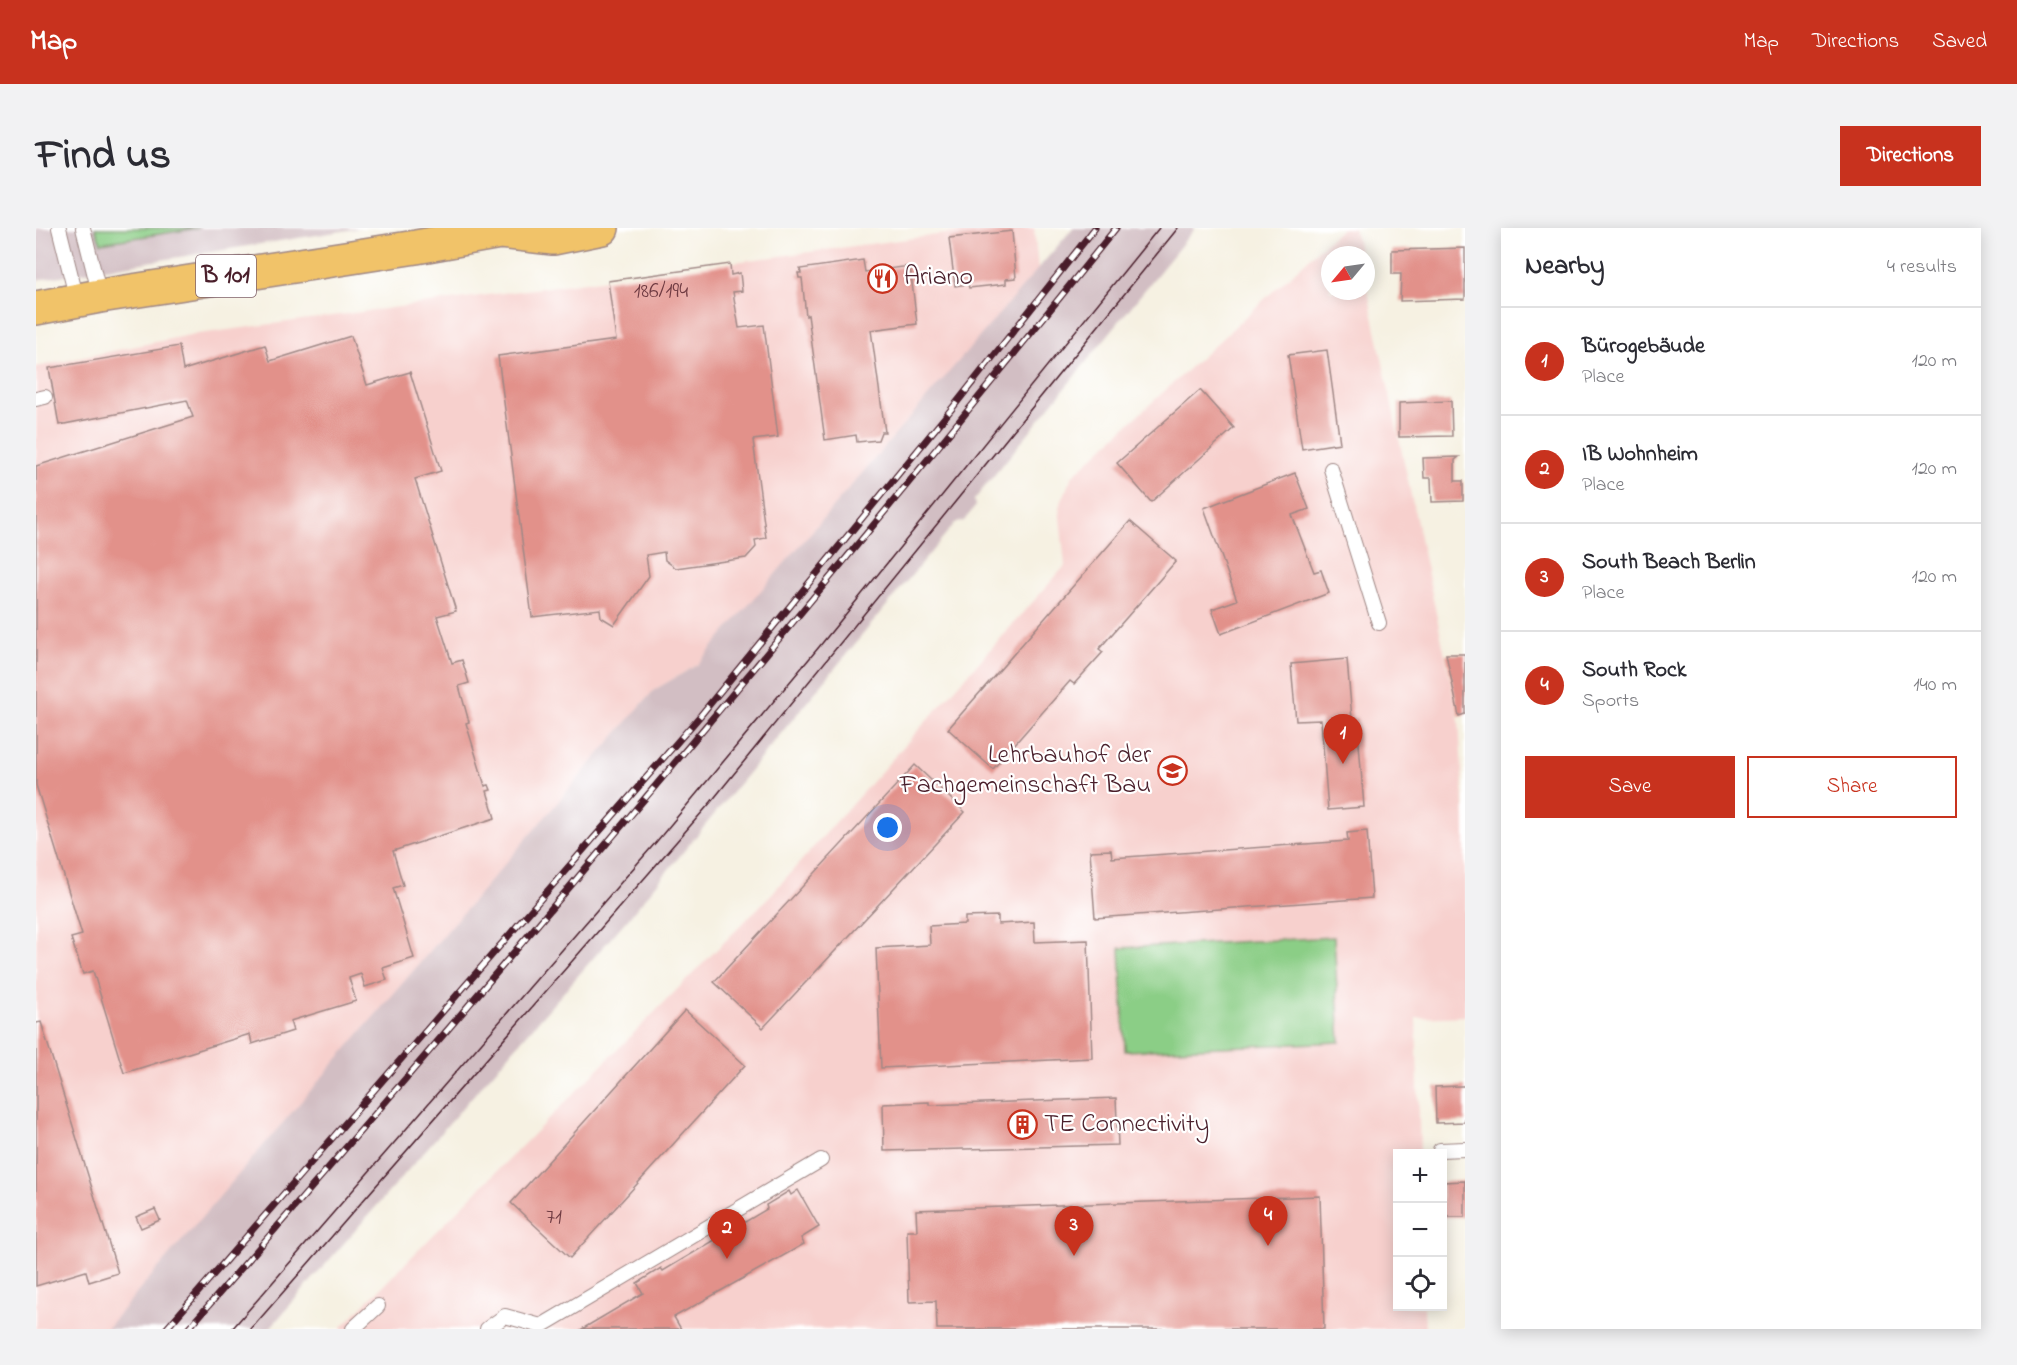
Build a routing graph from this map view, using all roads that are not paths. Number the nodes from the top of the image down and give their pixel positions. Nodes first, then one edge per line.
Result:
1 (59, 228) edge
2 (83, 228) edge
3 (602, 228) edge
4 (504, 230) edge
5 (88, 298) junction
6 (36, 308) edge
7 (1331, 469) dead end
8 (1379, 623) dead end
9 (1465, 1149) edge
10 (1447, 1150) edge
11 (821, 1160) dead end
12 (378, 1306) dead end
13 (353, 1329) edge
14 (487, 1329) edge

1 - 5 lane
2 - 5 lane
3 - 4 main road, B 101
4 - 5 main road, B 101
5 - 6 main road, B 101
7 - 8 lane
9 - 10 lane
11 - 14 lane
12 - 13 lane

